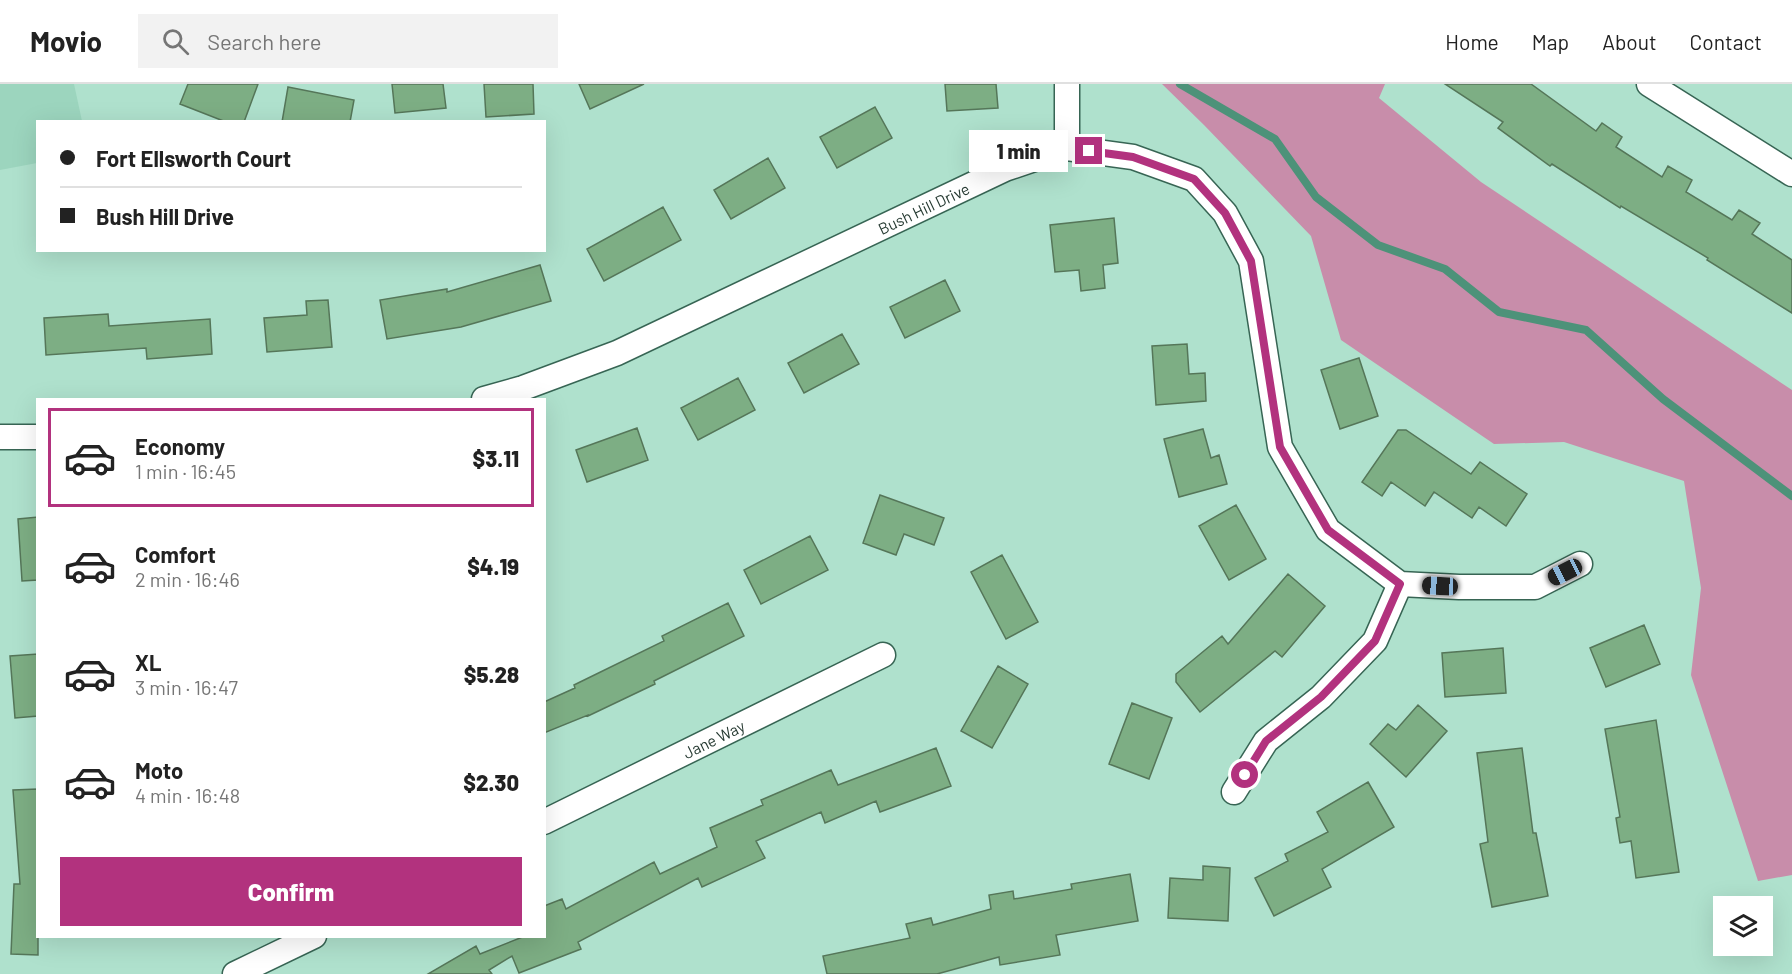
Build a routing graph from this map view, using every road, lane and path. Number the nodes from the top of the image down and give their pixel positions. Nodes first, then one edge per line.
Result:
1 (1067, 84) edge
2 (1649, 84) edge
3 (1067, 148) junction
4 (1792, 174) edge
5 (488, 398) edge
6 (0, 437) edge
7 (36, 437) edge
8 (1580, 564) dead end
9 (1400, 584) junction
10 (883, 655) dead end
11 (1234, 792) dead end
12 (546, 821) edge
13 (310, 938) edge
14 (235, 974) edge

1 - 3 street
2 - 4 street
3 - 5 street, Bush Hill Drive
3 - 9 street, Bush Hill Drive
6 - 7 street
8 - 9 street
9 - 11 street
10 - 12 street, Jane Way
13 - 14 street

